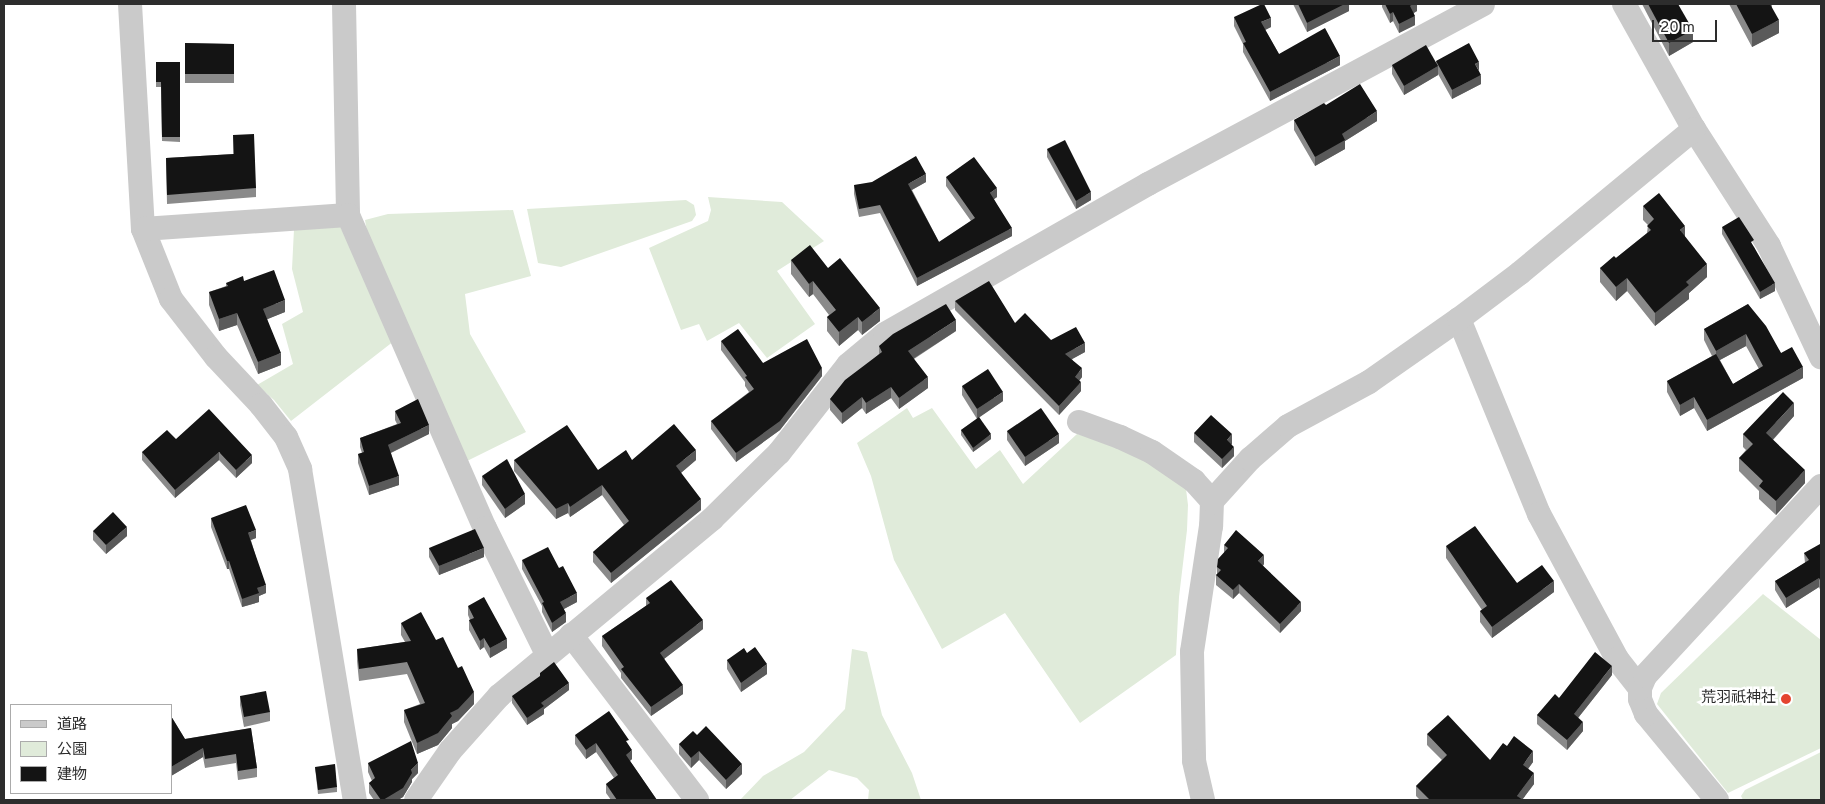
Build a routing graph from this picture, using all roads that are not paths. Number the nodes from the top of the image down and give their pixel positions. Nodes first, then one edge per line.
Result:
1 (130, 4) edge
2 (344, 4) edge
3 (1483, 4) edge
4 (1624, 4) edge
5 (1694, 129) junction
6 (348, 215) junction
7 (143, 230) junction
8 (1459, 319) junction
9 (1821, 357) edge
10 (1079, 422) dead end
11 (1821, 486) edge
12 (1212, 502) junction
13 (571, 636) junction
14 (548, 654) junction
15 (1640, 688) junction
16 (355, 800) edge
17 (416, 800) edge
18 (697, 800) edge
19 (1203, 800) edge
20 (1717, 800) edge

1 - 7 street
2 - 6 street
3 - 13 street
4 - 5 street
5 - 8 street
5 - 9 street
6 - 7 street
6 - 14 street
7 - 16 street
8 - 12 street
8 - 15 street
10 - 12 street
11 - 15 street
12 - 19 street
13 - 14 street
13 - 18 street
14 - 17 street
15 - 20 street

